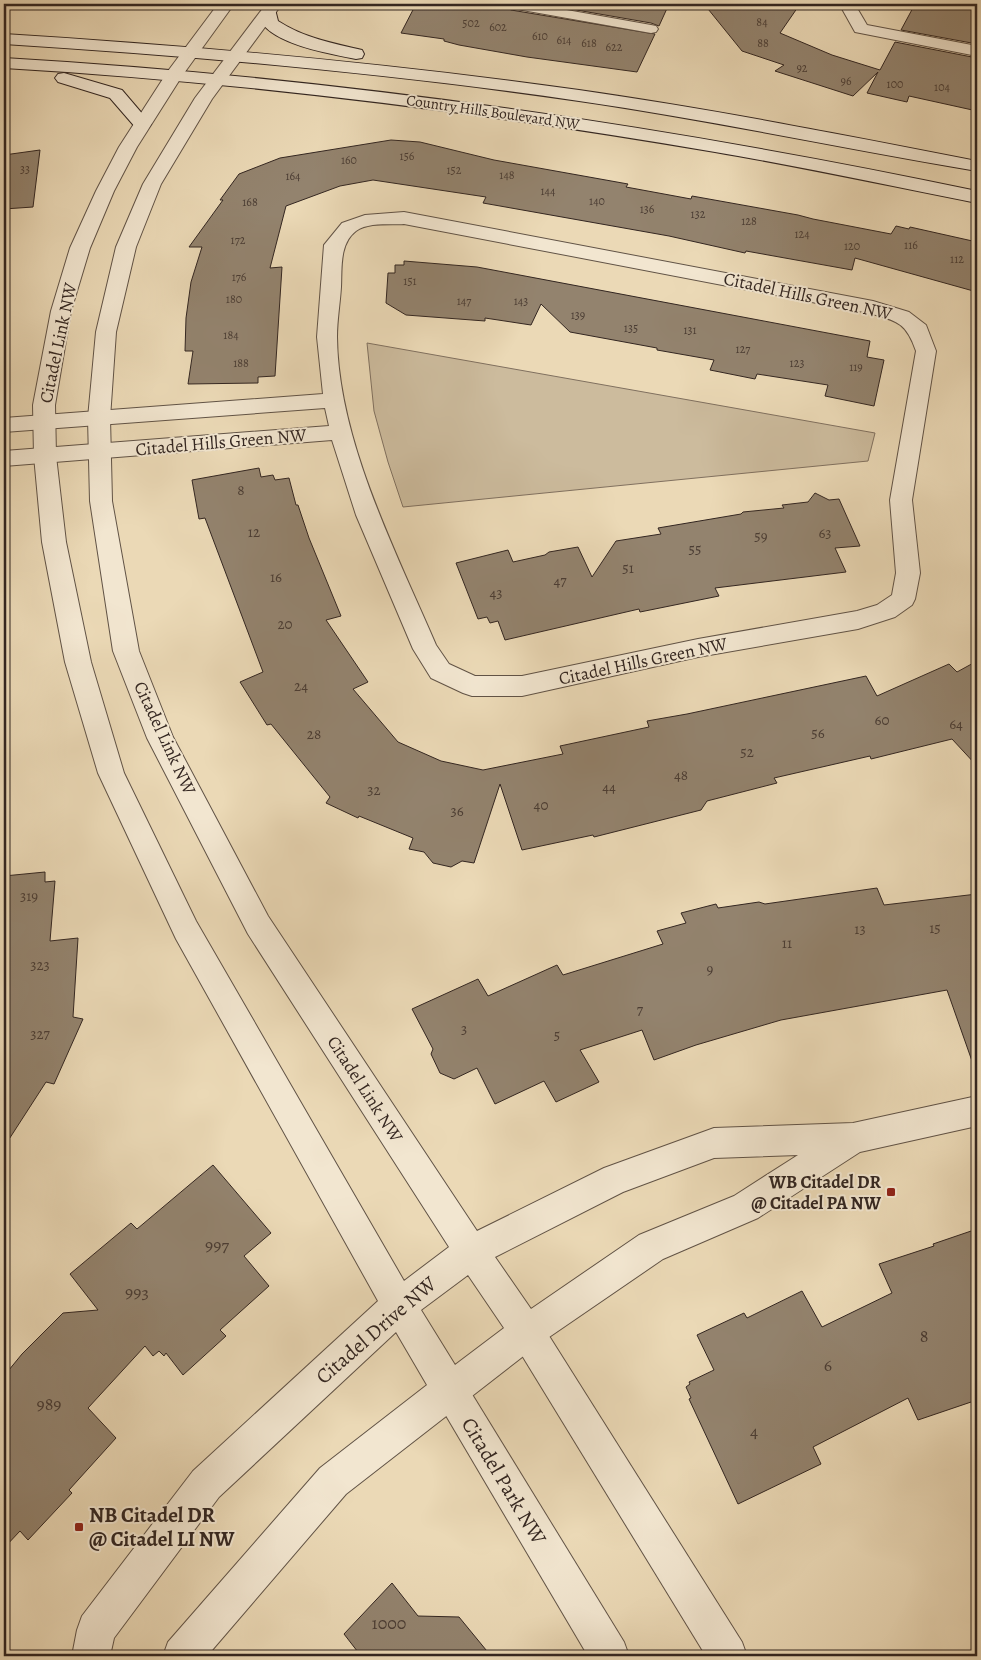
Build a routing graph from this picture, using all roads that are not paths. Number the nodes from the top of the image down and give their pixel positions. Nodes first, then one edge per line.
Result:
1 (226, 4) edge
2 (511, 4) edge
3 (852, 4) edge
4 (271, 8) edge
5 (651, 29) dead end
6 (4, 39) edge
7 (977, 51) edge
8 (191, 52) junction
9 (234, 56) junction
10 (4, 64) edge
11 (174, 75) junction
12 (218, 80) junction
13 (512, 86) junction
14 (142, 124) junction
15 (977, 166) edge
16 (977, 197) edge
17 (334, 400) junction
18 (98, 418) junction
19 (44, 422) junction
20 (4, 424) edge
21 (341, 432) junction
22 (100, 451) junction
23 (45, 456) junction
24 (4, 459) edge
25 (977, 1111) edge
26 (853, 1138) junction
27 (471, 1252) junction
28 (399, 1305) junction
29 (526, 1332) junction
30 (450, 1390) junction
31 (91, 1656) edge
32 (182, 1656) edge
33 (610, 1656) edge
34 (728, 1656) edge

1 - 8 street, Citadel Link NW
2 - 5 lane
3 - 7 street
4 - 9 street, Citadel Link NW
4 - 13 street
6 - 8 street, Country Hills Boulevard NW
8 - 9 street, Country Hills Boulevard NW
8 - 11 street, Citadel Link NW
9 - 12 street, Citadel Link NW
9 - 13 street, Country Hills Boulevard NW
10 - 11 street, Country Hills Boulevard NW
10 - 14 street
11 - 12 street, Country Hills Boulevard NW
11 - 14 street, Citadel Link NW
12 - 16 street, Country Hills Boulevard NW
12 - 18 street, Citadel Link NW
13 - 15 street, Country Hills Boulevard NW
14 - 19 street, Citadel Link NW
17 - 18 street, Citadel Hills Green NW
17 - 21 street, Citadel Hills Green NW
17 - 21 street, Citadel Hills Green NW
18 - 19 street, Citadel Hills Green NW
18 - 22 street, Citadel Link NW
19 - 20 street, Citadel Hills Green NW
19 - 23 street, Citadel Link NW
21 - 22 street, Citadel Hills Green NW
22 - 23 street, Citadel Hills Green NW
22 - 27 street, Citadel Link NW
23 - 24 street, Citadel Hills Green NW
23 - 28 street, Citadel Link NW
25 - 26 street, Citadel Drive NW
26 - 27 street, Citadel Drive NW
26 - 29 street, Citadel Drive NW
27 - 28 street, Citadel Drive NW
27 - 29 street, Citadel Link NW
28 - 30 street, Citadel Park NW
28 - 31 street, Citadel Drive NW
29 - 30 street, Citadel Drive NW
29 - 34 street
30 - 32 street, Citadel Drive NW
30 - 33 street, Citadel Park NW

